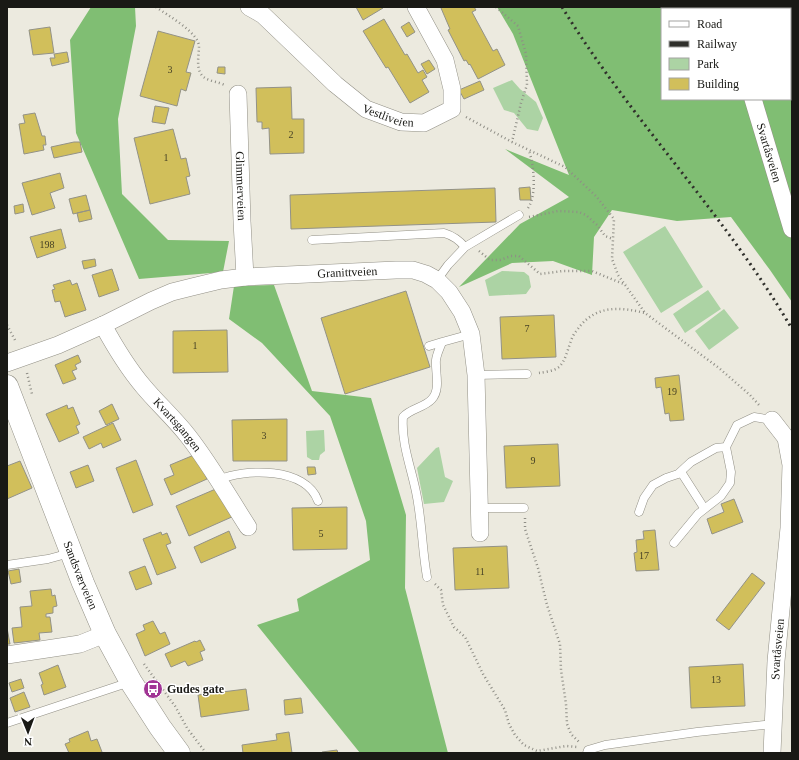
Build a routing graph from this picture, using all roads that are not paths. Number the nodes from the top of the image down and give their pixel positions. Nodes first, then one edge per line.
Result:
1 (416, 7) edge
2 (256, 11) edge
3 (238, 94) road end
4 (753, 100) edge
5 (519, 215) road end
6 (792, 229) edge
7 (312, 240) dead end
8 (468, 246) junction
9 (246, 277) junction
10 (438, 280) junction
11 (103, 325) junction
12 (471, 334) junction
13 (442, 342) junction
14 (429, 346) dead end
15 (7, 363) edge
16 (527, 374) road end
17 (476, 375) junction
18 (7, 386) edge
19 (772, 420) joint
20 (726, 447) junction
21 (681, 472) junction
22 (218, 480) junction
23 (318, 501) dead end
24 (480, 508) junction
25 (524, 508) road end
26 (704, 508) junction
27 (639, 512) dead end
28 (248, 527) dead end
29 (480, 533) dead end
30 (674, 543) dead end
31 (71, 553) junction
32 (7, 565) edge
33 (427, 577) road end
34 (105, 634) junction
35 (7, 655) edge
36 (131, 682) junction
37 (7, 724) edge
38 (773, 724) junction
39 (587, 752) edge
40 (179, 753) edge
41 (772, 753) edge

1 - 2 street, Vestliveien
3 - 9 street, Glimmerveien
4 - 6 street, Svartåsveien
5 - 8 lane
7 - 8 lane
8 - 10 lane
9 - 10 street, Granittveien
9 - 11 street, Granittveien
10 - 12 street, Granittveien
11 - 15 street, Granittveien
11 - 22 street, Kvartsgangen
12 - 13 lane
12 - 17 street, Granittveien
13 - 14 lane
13 - 33 lane
16 - 17 lane
17 - 24 street, Granittveien
18 - 31 main road, Sandsværveien
19 - 20 lane
19 - 38 street, Svartåsveien
20 - 21 lane
20 - 26 lane
21 - 26 lane
21 - 27 lane
22 - 23 lane
22 - 28 street, Kvartsgangen
24 - 25 lane
24 - 29 street, Granittveien
26 - 30 lane
31 - 32 lane
31 - 34 main road, Sandsværveien
34 - 35 street
34 - 36 main road, Sandsværveien
36 - 37 lane
36 - 40 main road, Sandsværveien
38 - 39 lane
38 - 41 street, Svartåsveien

